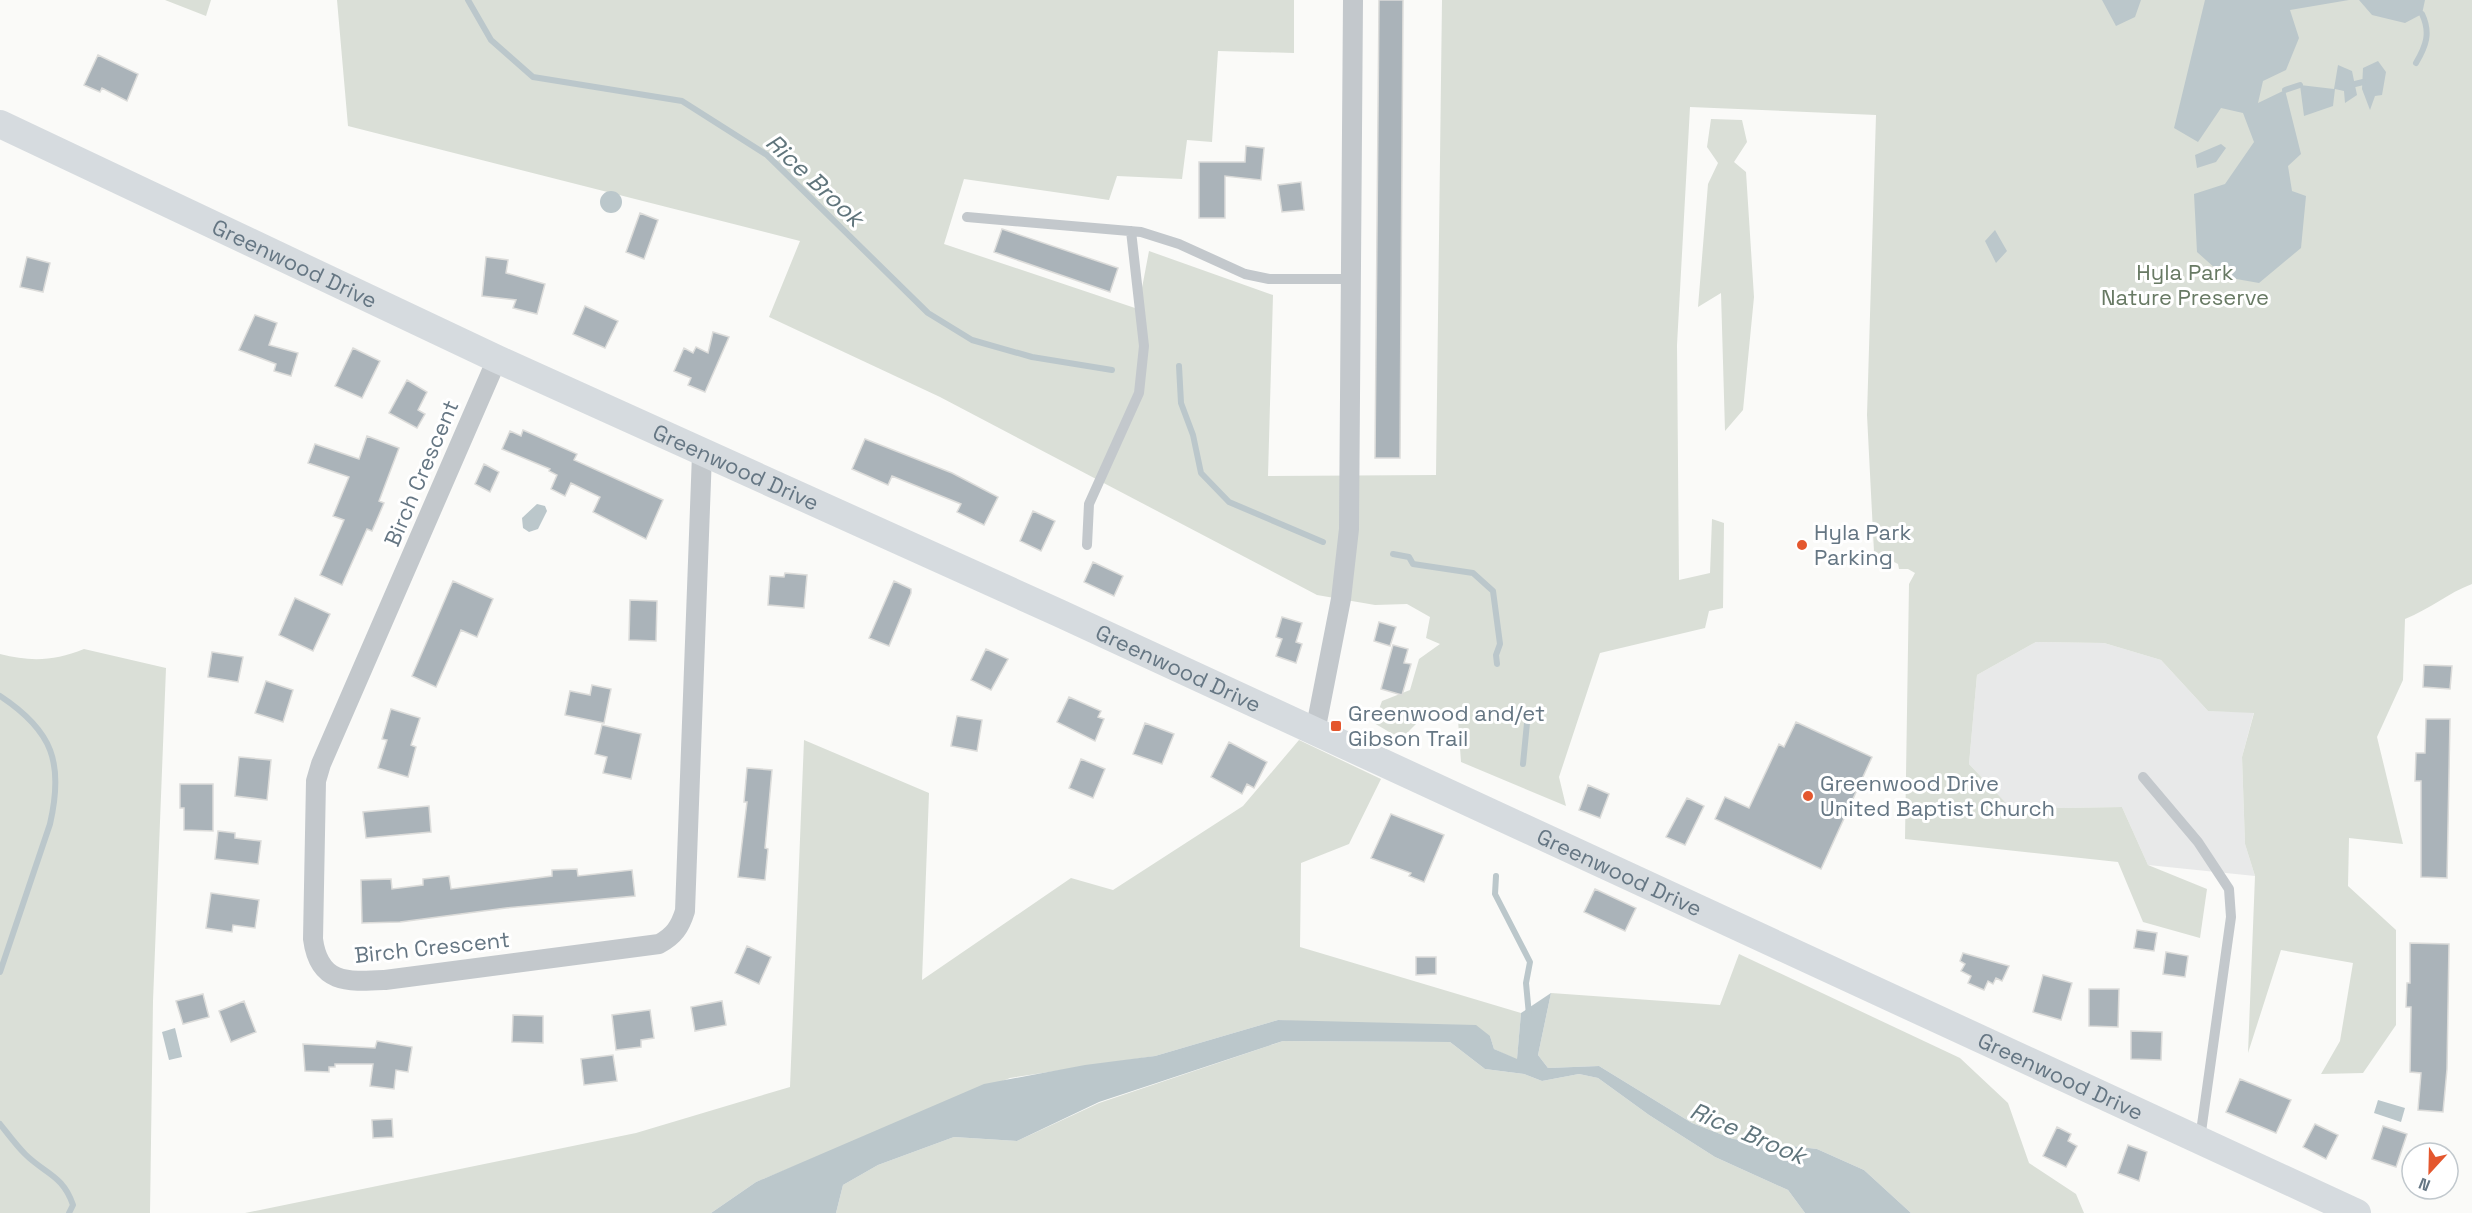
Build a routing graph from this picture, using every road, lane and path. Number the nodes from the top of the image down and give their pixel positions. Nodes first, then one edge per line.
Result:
1 (1353, 0) edge
2 (0, 124) edge
3 (967, 217) dead end
4 (1131, 231) junction
5 (1351, 279) junction
6 (497, 360) junction
7 (702, 454) junction
8 (1087, 545) dead end
9 (1315, 732) junction
10 (2143, 777) dead end
11 (2200, 1142) junction
12 (2357, 1213) edge

1 - 5 street
2 - 6 main road, Greenwood Drive
3 - 4 lane
4 - 5 lane
4 - 8 lane
5 - 9 street
6 - 7 main road, Greenwood Drive
6 - 7 street, Birch Crescent
7 - 9 main road, Greenwood Drive
9 - 11 main road, Greenwood Drive
10 - 11 lane
11 - 12 main road, Greenwood Drive

